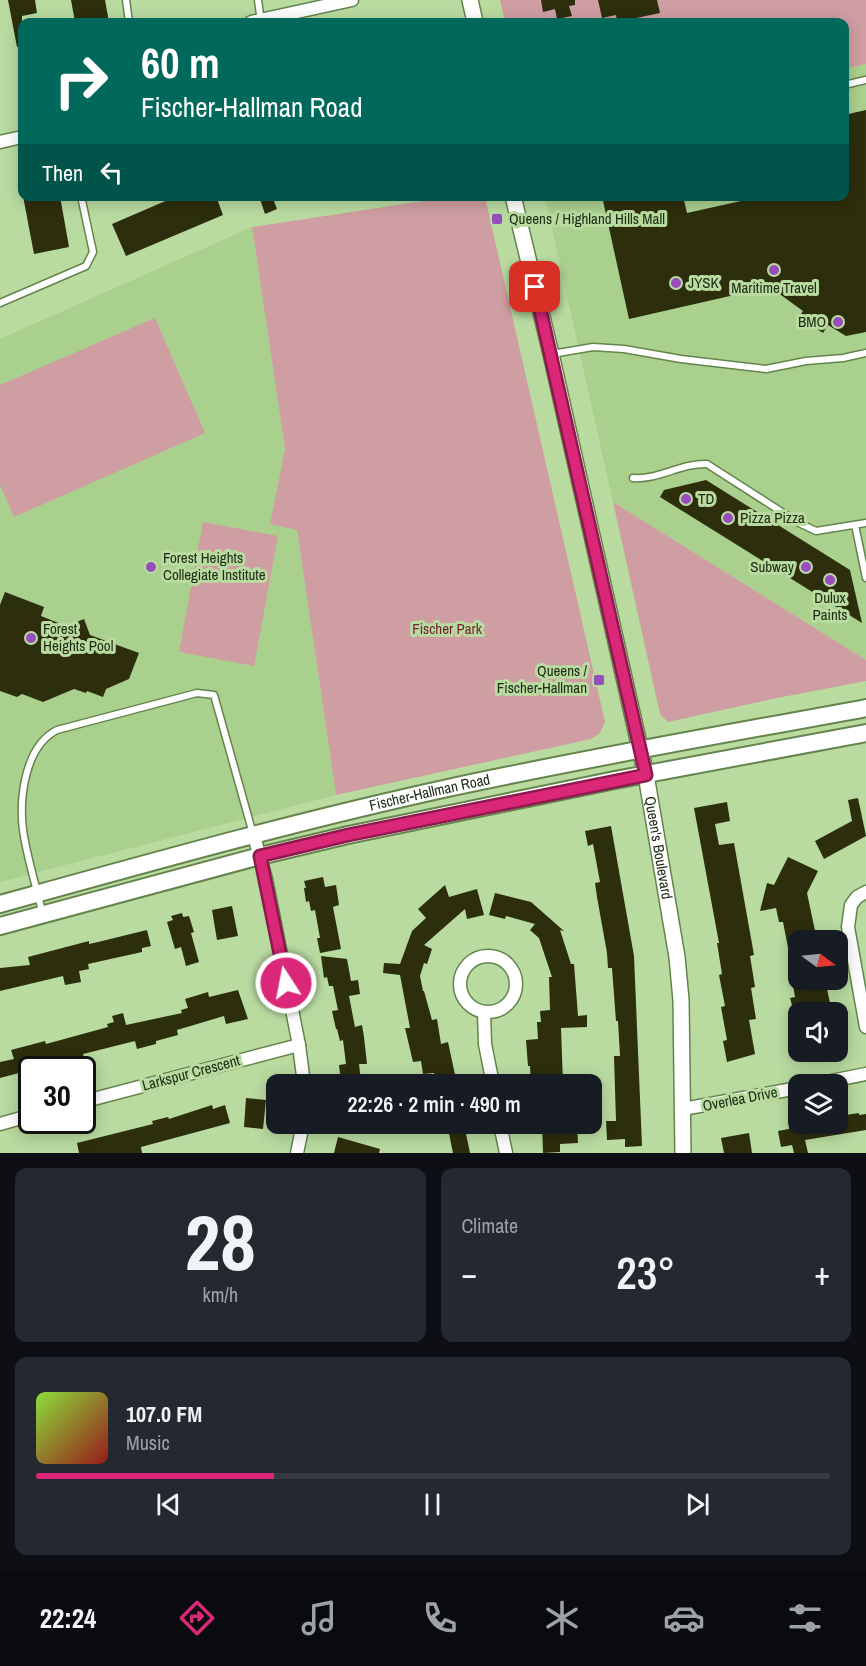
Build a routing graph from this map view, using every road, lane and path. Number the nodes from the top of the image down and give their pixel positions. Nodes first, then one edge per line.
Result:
1 (126, 0) edge
2 (258, 0) edge
3 (351, 0) edge
4 (470, 0) edge
5 (128, 18) edge
6 (258, 18) edge
7 (275, 18) edge
8 (474, 18) edge
9 (866, 80) edge
10 (849, 84) edge
11 (18, 138) edge
12 (0, 142) edge
13 (82, 201) edge
14 (514, 201) edge
15 (0, 303) edge
16 (866, 353) edge
17 (551, 354) junction
18 (633, 478) dead end
19 (866, 523) edge
20 (855, 525) junction
21 (866, 578) edge
22 (866, 708) edge
23 (866, 733) edge
24 (641, 749) junction
25 (646, 775) junction
26 (254, 836) junction
27 (260, 856) junction
28 (866, 892) edge
29 (38, 893) junction
30 (0, 904) edge
31 (43, 916) junction
32 (0, 926) edge
33 (484, 1012) junction
34 (866, 1027) edge
35 (299, 1045) junction
36 (303, 1074) edge
37 (491, 1074) edge
38 (866, 1074) edge
39 (848, 1078) edge
40 (788, 1090) edge
41 (96, 1098) edge
42 (683, 1109) junction
43 (18, 1119) edge
44 (0, 1124) edge
45 (301, 1134) edge
46 (502, 1134) edge
47 (297, 1153) edge
48 (506, 1153) edge
49 (683, 1153) edge

1 - 5 lane
2 - 6 lane
3 - 7 street
4 - 8 street
9 - 10 lane
11 - 12 street
13 - 15 lane
14 - 17 street, Queen's Boulevard
16 - 17 lane
17 - 24 street, Queen's Boulevard
18 - 20 lane
19 - 20 lane
20 - 21 lane
22 - 24 main road, Fischer-Hallman Road
23 - 25 main road, Fischer-Hallman Road
24 - 25 street, Queen's Boulevard
24 - 26 main road, Fischer-Hallman Road
25 - 27 main road, Fischer-Hallman Road
25 - 42 street, Queen's Boulevard
26 - 27 street
26 - 29 main road, Fischer-Hallman Road
26 - 29 lane
27 - 31 main road, Fischer-Hallman Road
27 - 35 street
28 - 34 street
29 - 30 main road, Fischer-Hallman Road
29 - 31 lane
31 - 32 main road, Fischer-Hallman Road
33 - 33 street
33 - 37 street
35 - 36 street
35 - 41 street, Larkspur Crescent
38 - 39 street
40 - 42 street, Overlea Drive
42 - 49 street, Queen's Boulevard
43 - 44 street
45 - 47 street
46 - 48 street

